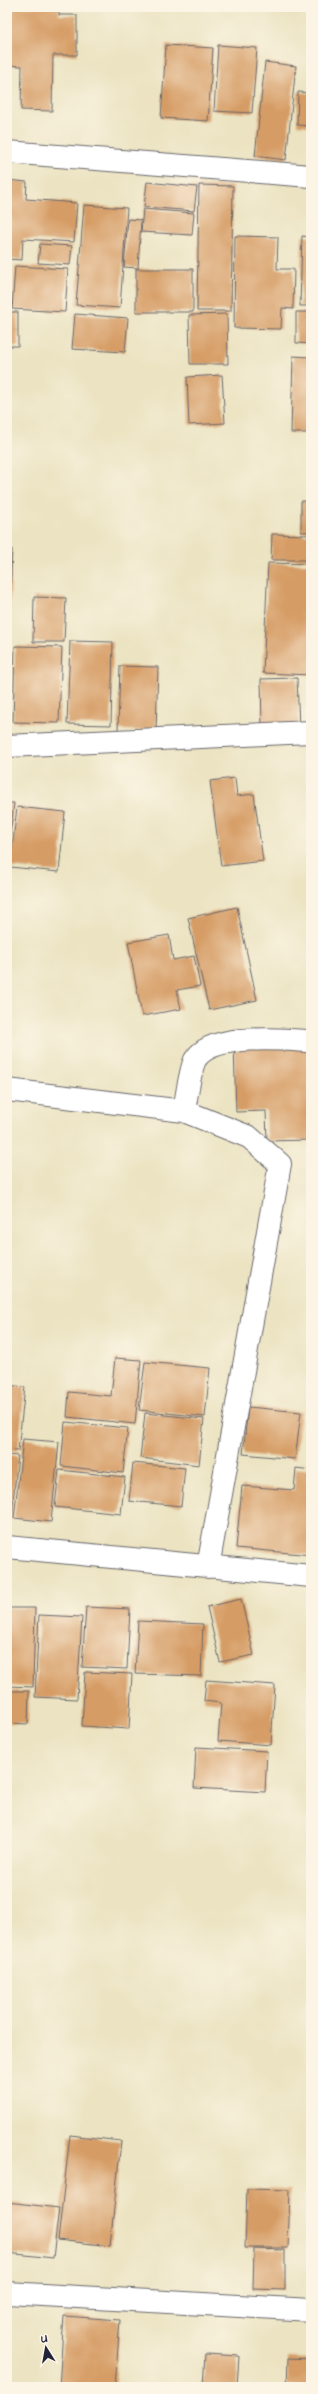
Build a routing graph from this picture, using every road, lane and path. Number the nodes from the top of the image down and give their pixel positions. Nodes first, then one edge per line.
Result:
1 (7, 152) edge
2 (311, 176) edge
3 (311, 732) edge
4 (7, 746) edge
5 (311, 1041) edge
6 (7, 1090) edge
7 (184, 1111) junction
8 (7, 1547) edge
9 (208, 1567) junction
10 (311, 1576) edge
11 (7, 2293) edge
12 (311, 2310) edge

1 - 2 street
3 - 4 street
5 - 7 street
6 - 7 street
7 - 9 street
8 - 9 street
9 - 10 street
11 - 12 street

